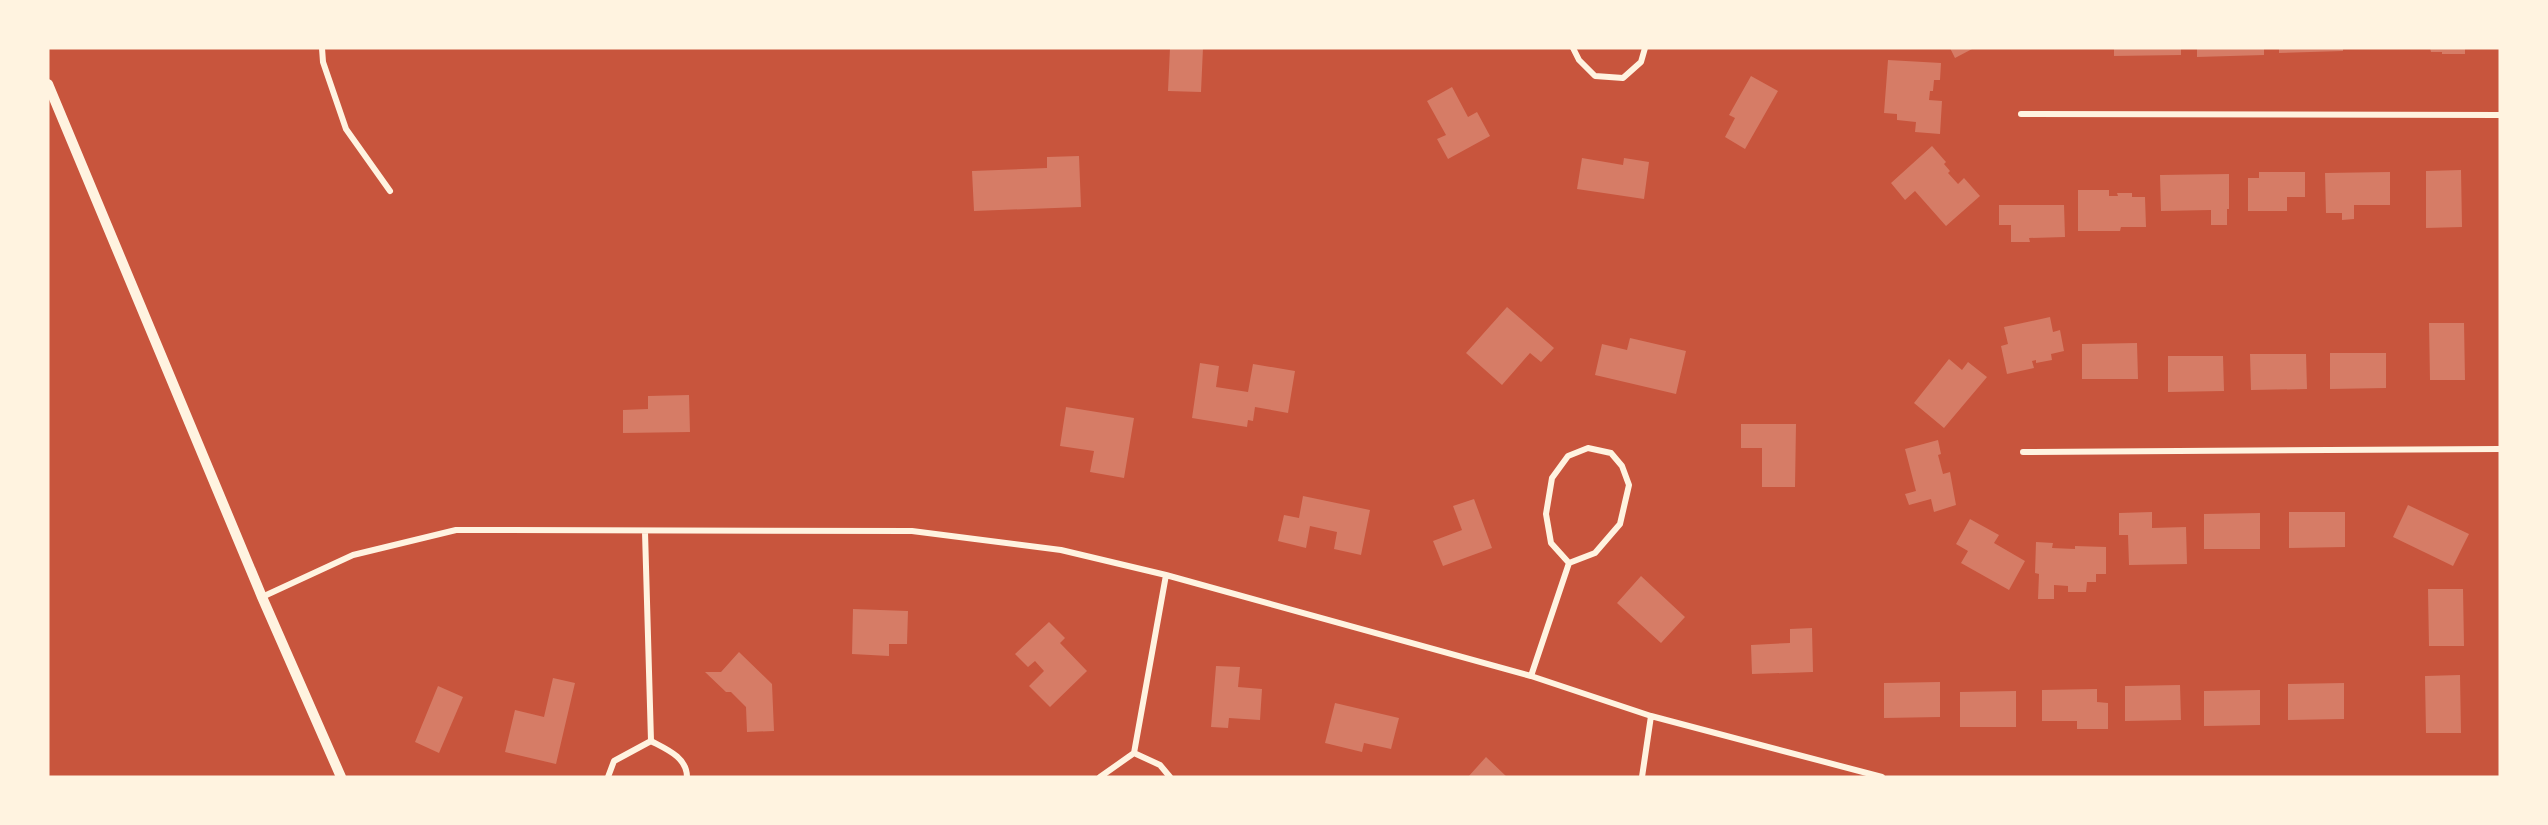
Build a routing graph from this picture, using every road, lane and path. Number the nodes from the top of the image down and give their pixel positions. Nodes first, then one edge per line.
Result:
1 (322, 48) edge
2 (1573, 48) edge
3 (1645, 48) edge
4 (48, 84) edge
5 (2020, 114) dead end
6 (2500, 115) edge
7 (390, 191) dead end
8 (2500, 449) edge
9 (2023, 452) dead end
10 (645, 532) junction
11 (1569, 563) junction
12 (1166, 575) junction
13 (262, 597) junction
14 (1531, 676) junction
15 (1651, 716) junction
16 (651, 741) junction
17 (1134, 753) junction
18 (340, 777) edge
19 (608, 777) edge
20 (687, 777) edge
21 (1100, 777) edge
22 (1170, 777) edge
23 (1642, 777) edge
24 (1882, 777) edge

1 - 7 street
2 - 3 street
4 - 13 street
5 - 6 street
8 - 9 street
10 - 12 street
10 - 13 street
10 - 16 street
11 - 11 street
11 - 14 street
12 - 14 street
12 - 17 street
13 - 18 street
14 - 15 street
15 - 23 street
15 - 24 street
16 - 19 street
16 - 20 street
17 - 21 street
17 - 22 street

